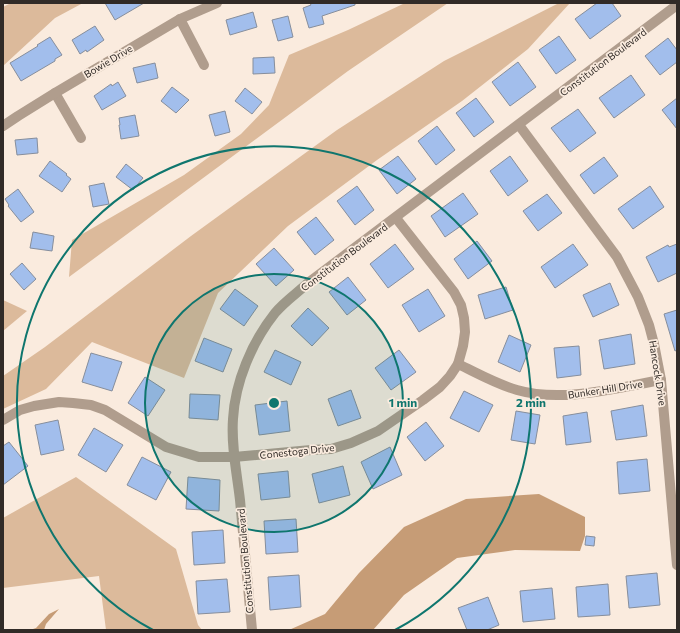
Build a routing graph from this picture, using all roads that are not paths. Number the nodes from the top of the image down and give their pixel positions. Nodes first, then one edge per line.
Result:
1 (217, 3) edge
2 (675, 11) edge
3 (180, 19) junction
4 (204, 65) dead end
5 (55, 93) junction
6 (519, 125) junction
7 (3, 126) edge
8 (81, 138) dead end
9 (396, 218) junction
10 (458, 364) junction
11 (661, 380) junction
12 (3, 420) edge
13 (234, 457) junction
14 (673, 478) edge
15 (677, 565) edge
16 (252, 630) edge

1 - 3 street, Bowie Drive
2 - 6 street, Constitution Boulevard
3 - 4 street
3 - 5 street, Bowie Drive
5 - 7 street, Bowie Drive
5 - 8 street
6 - 9 street, Constitution Boulevard
6 - 11 street, Hancock Drive
9 - 10 street, Conestoga Drive
9 - 13 street, Constitution Boulevard
10 - 11 street, Bunker Hill Drive
10 - 13 street, Conestoga Drive
11 - 14 street, Hancock Drive
12 - 13 street, Conestoga Drive
13 - 16 street, Constitution Boulevard
14 - 15 street, Hancock Drive

